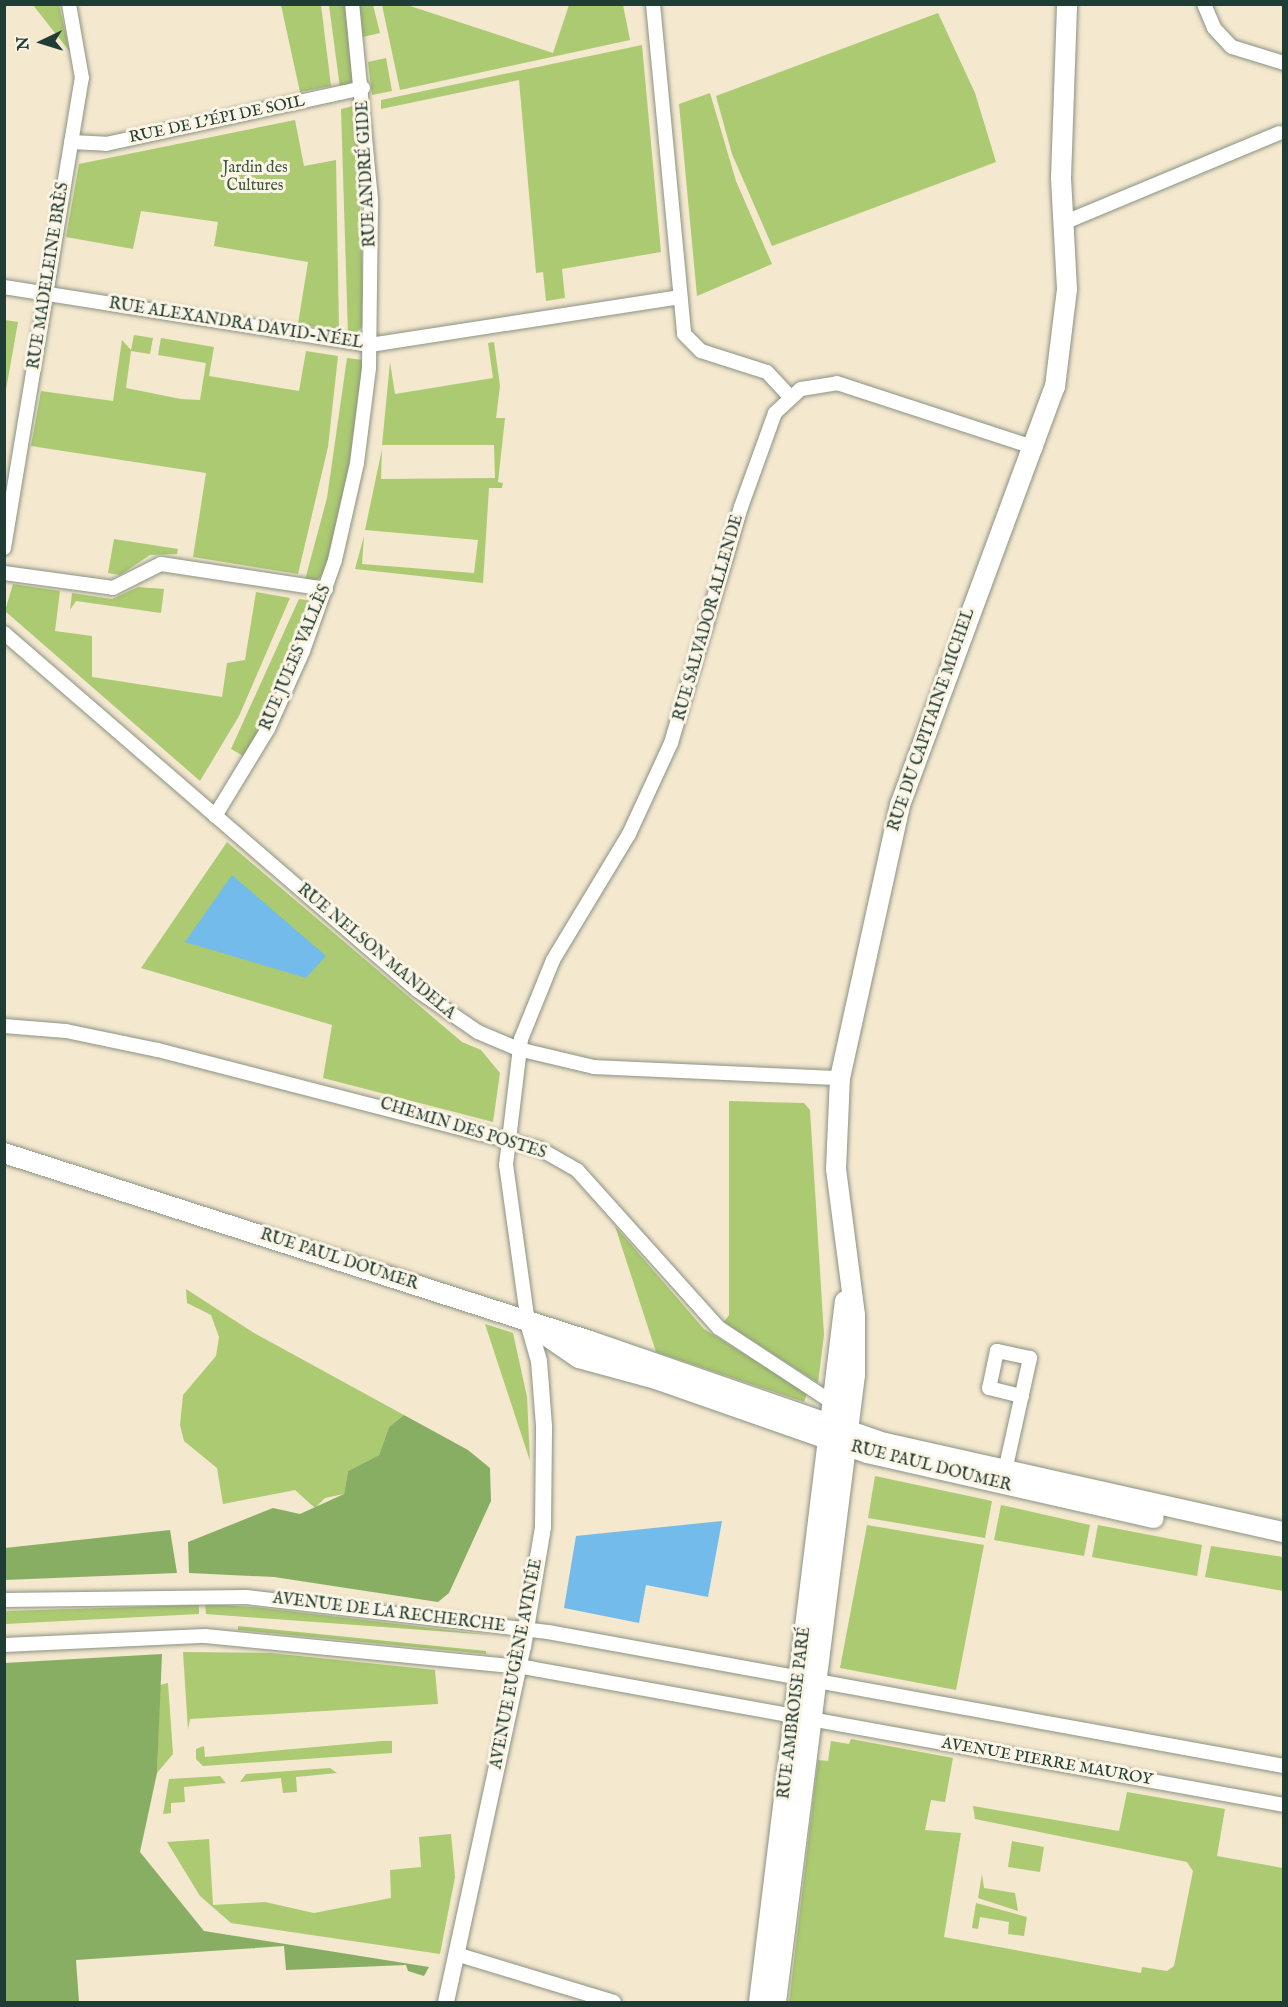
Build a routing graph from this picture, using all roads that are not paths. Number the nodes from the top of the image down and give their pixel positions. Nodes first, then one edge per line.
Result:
1 (69, 4) edge
2 (352, 4) edge
3 (653, 4) edge
4 (1067, 4) edge
5 (1204, 4) edge
6 (1284, 63) edge
7 (363, 88) junction
8 (1279, 133) dead end
9 (71, 142) junction
10 (1063, 223) junction
11 (4, 287) edge
12 (46, 294) junction
13 (680, 297) junction
14 (370, 345) junction
15 (790, 397) junction
16 (1036, 448) junction
17 (4, 548) edge
18 (4, 573) edge
19 (326, 589) junction
20 (4, 633) edge
21 (215, 816) junction
22 (4, 1026) edge
23 (518, 1049) junction
24 (840, 1078) junction
25 (506, 1139) junction
26 (4, 1153) edge
27 (845, 1262) junction
28 (528, 1323) junction
29 (1022, 1395) dead end
30 (838, 1428) junction
31 (1005, 1471) junction
32 (1284, 1534) edge
33 (4, 1600) edge
34 (527, 1629) junction
35 (4, 1645) edge
36 (519, 1666) junction
37 (808, 1678) junction
38 (802, 1718) junction
39 (1284, 1766) edge
40 (1284, 1805) edge
41 (456, 1954) junction
42 (446, 2002) edge
43 (614, 2002) edge
44 (759, 2002) edge
45 (776, 2002) edge

1 - 9 street, RUE MADELEINE BRÈS
2 - 7 street, RUE ANDRÉ GIDE
3 - 13 street
4 - 10 main road, RUE DU CAPITAINE MICHEL
5 - 6 street
7 - 9 street, RUE DE L'ÉPI DE SOIL
7 - 14 street, RUE ANDRÉ GIDE
8 - 10 street
9 - 12 street, RUE MADELEINE BRÈS
10 - 16 main road, RUE DU CAPITAINE MICHEL
11 - 12 street, RUE ALEXANDRA DAVID-NÉEL
12 - 14 street, RUE ALEXANDRA DAVID-NÉEL
12 - 17 street, RUE MADELEINE BRÈS
13 - 14 street, RUE ALEXANDRA DAVID-NÉEL
13 - 15 street
14 - 19 street, RUE JULES VALLÈS
15 - 16 street, RUE SALVADOR ALLENDE
15 - 23 street, RUE SALVADOR ALLENDE
16 - 24 main road, RUE DU CAPITAINE MICHEL
18 - 19 street
19 - 21 street, RUE JULES VALLÈS
20 - 21 street
21 - 23 street, RUE NELSON MANDELA
22 - 25 street, CHEMIN DES POSTES
23 - 24 street, RUE NELSON MANDELA
23 - 25 street, RUE SALVADOR ALLENDE
24 - 27 main road, RUE DU CAPITAINE MICHEL
25 - 28 street, RUE SALVADOR ALLENDE
25 - 30 street, CHEMIN DES POSTES
26 - 28 main road, RUE PAUL DOUMER
27 - 30 main road, RUE DU CAPITAINE MICHEL
27 - 30 main road, RUE DU CAPITAINE MICHEL
28 - 30 main road, RUE PAUL DOUMER
28 - 34 street, AVENUE EUGÈNE AVINÉE
29 - 31 street
30 - 31 main road, RUE PAUL DOUMER
30 - 32 main road, RUE PAUL DOUMER
30 - 37 main road, RUE AMBROISE PARÉ
31 - 32 main road, RUE PAUL DOUMER
33 - 34 street, AVENUE DE LA RECHERCHE
34 - 36 street, AVENUE EUGÈNE AVINÉE
34 - 37 street, AVENUE DE LA RECHERCHE
35 - 36 street
36 - 38 street
36 - 41 street, AVENUE EUGÈNE AVINÉE
37 - 38 main road, RUE AMBROISE PARÉ
37 - 39 street
38 - 40 street, AVENUE PIERRE MAUROY
38 - 44 main road, RUE AMBROISE PARÉ
38 - 45 main road, RUE AMBROISE PARÉ
41 - 42 street, AVENUE EUGÈNE AVINÉE
41 - 43 street

